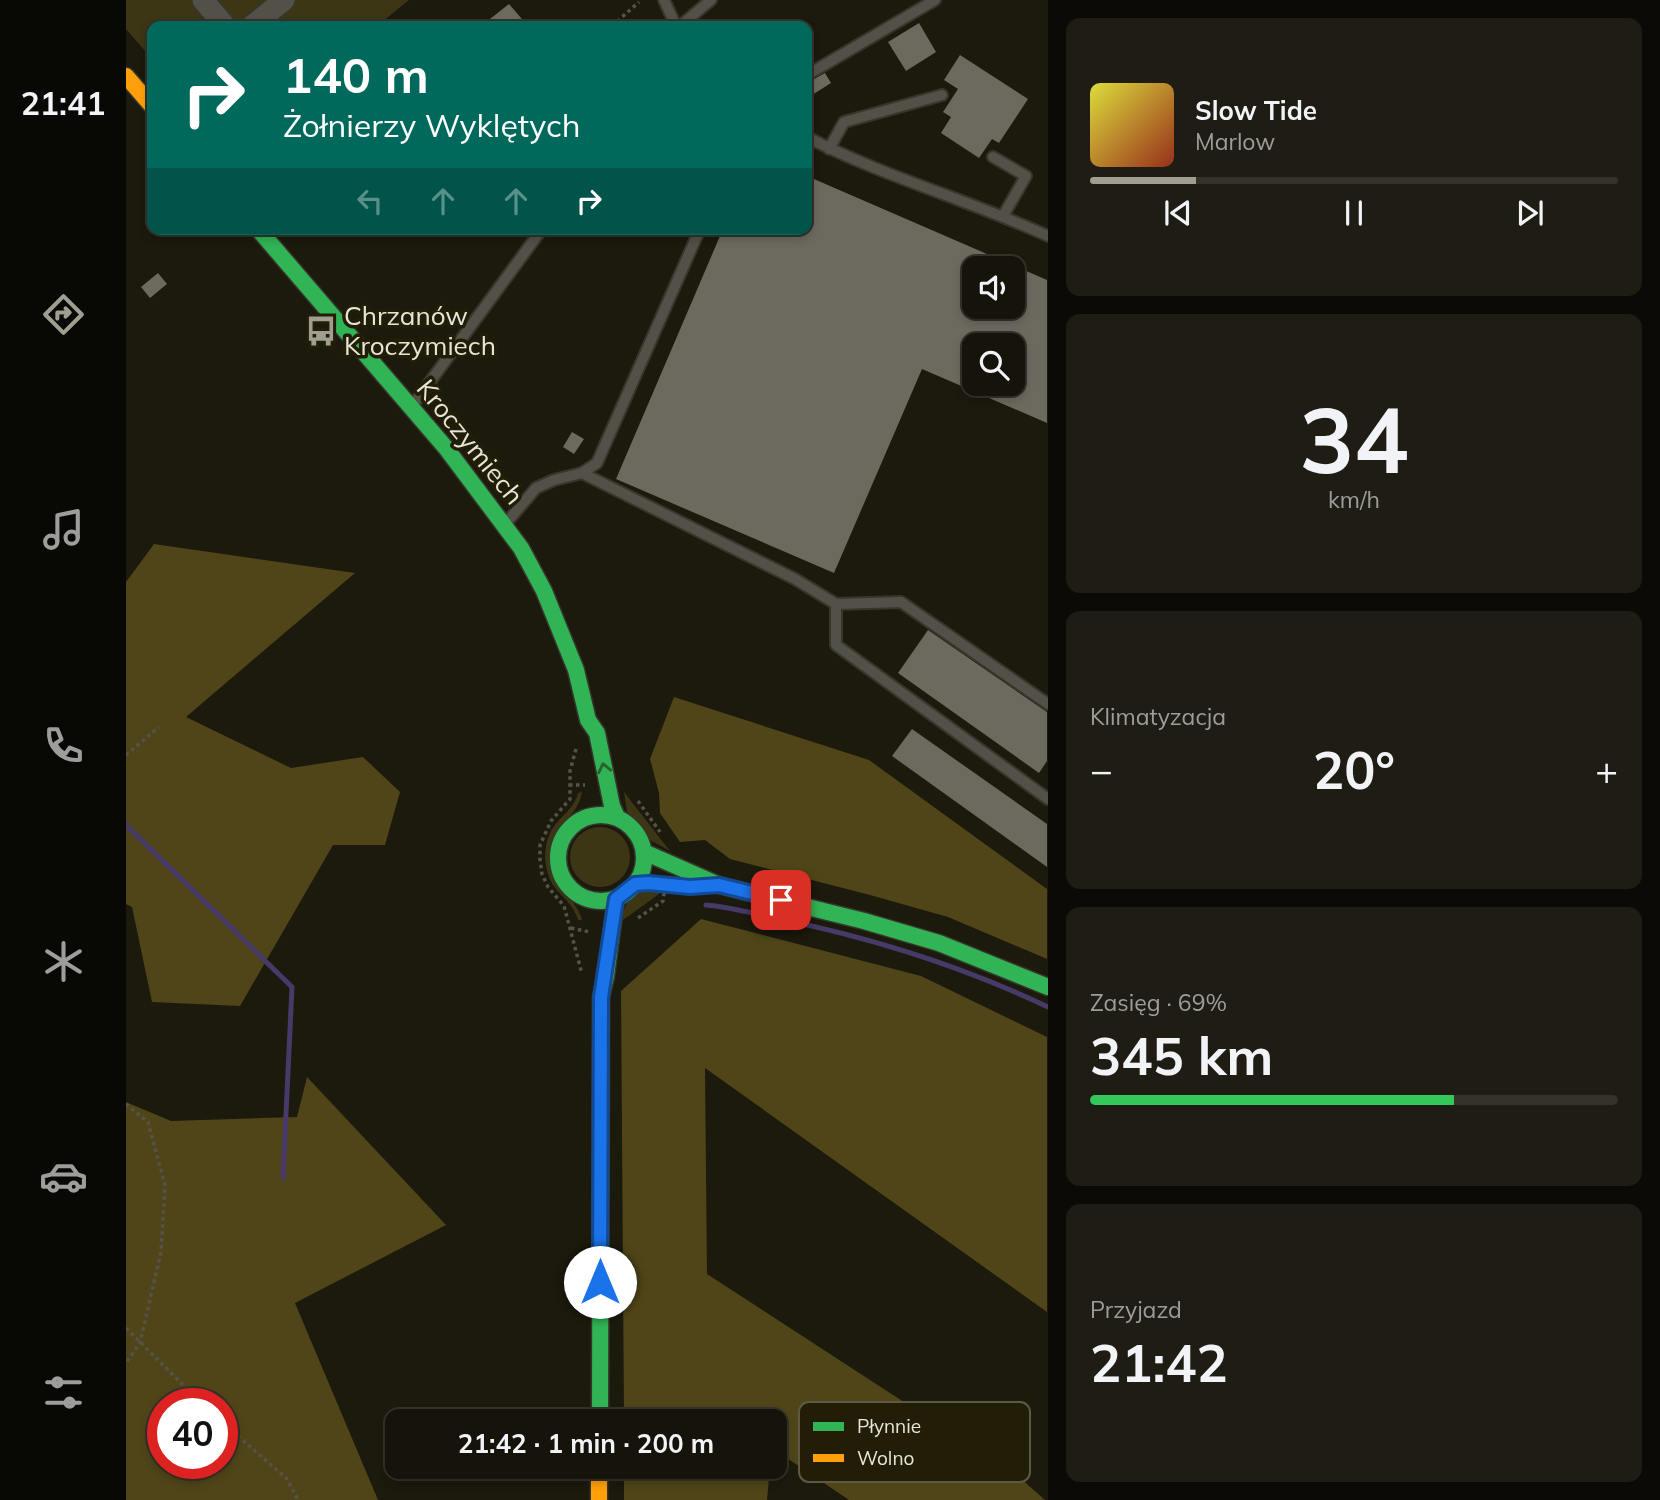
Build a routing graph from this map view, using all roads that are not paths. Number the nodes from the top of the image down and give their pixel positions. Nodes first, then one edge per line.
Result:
1 (203, 0) edge
2 (284, 0) edge
3 (664, 0) edge
4 (710, 0) edge
5 (935, 0) edge
6 (221, 21) edge
7 (258, 21) edge
8 (675, 21) edge
9 (684, 21) edge
10 (812, 72) edge
11 (126, 76) edge
12 (942, 95) dead end
13 (147, 100) edge
14 (812, 140) edge
15 (829, 149) junction
16 (993, 157) dead end
17 (1003, 216) junction
18 (263, 235) edge
19 (536, 235) edge
20 (697, 235) edge
21 (1048, 236) edge
22 (411, 407) junction
23 (582, 473) junction
24 (505, 524) junction
25 (836, 604) junction
26 (1048, 704) edge
27 (588, 720) junction
28 (580, 762) road end
29 (589, 795) dead end
30 (1048, 799) edge
31 (617, 817) junction
32 (584, 818) junction
33 (644, 852) junction
34 (658, 883) dead end
35 (635, 884) junction
36 (678, 885) dead end
37 (719, 885) junction
38 (584, 898) junction
39 (616, 899) junction
40 (589, 921) dead end
41 (592, 954) dead end
42 (1048, 987) edge
43 (601, 997) junction
44 (600, 1409) edge
45 (599, 1479) edge
46 (599, 1500) edge

1 - 6 street
2 - 7 street
3 - 8 lane
4 - 9 lane
5 - 10 lane
11 - 13 main road
12 - 15 lane
14 - 15 lane
15 - 17 lane
16 - 17 lane
17 - 21 lane
18 - 22 main road, Kroczymiech
19 - 22 lane
20 - 23 lane
22 - 24 main road, Kroczymiech
23 - 24 lane
23 - 25 lane
24 - 27 main road, Kroczymiech
25 - 26 lane
25 - 30 lane
27 - 28 main road, Kroczymiech
31 -> 27 main road, Kroczymiech
29 - 32 main road
31 - 32 main road
31 - 33 main road
32 - 38 main road
33 - 35 main road
33 - 37 main road
34 - 35 main road
35 - 39 main road
36 - 37 main road
37 - 42 main road
38 - 39 main road
38 - 40 main road
39 - 43 main road
41 - 43 main road
43 - 44 main road
45 - 46 main road

